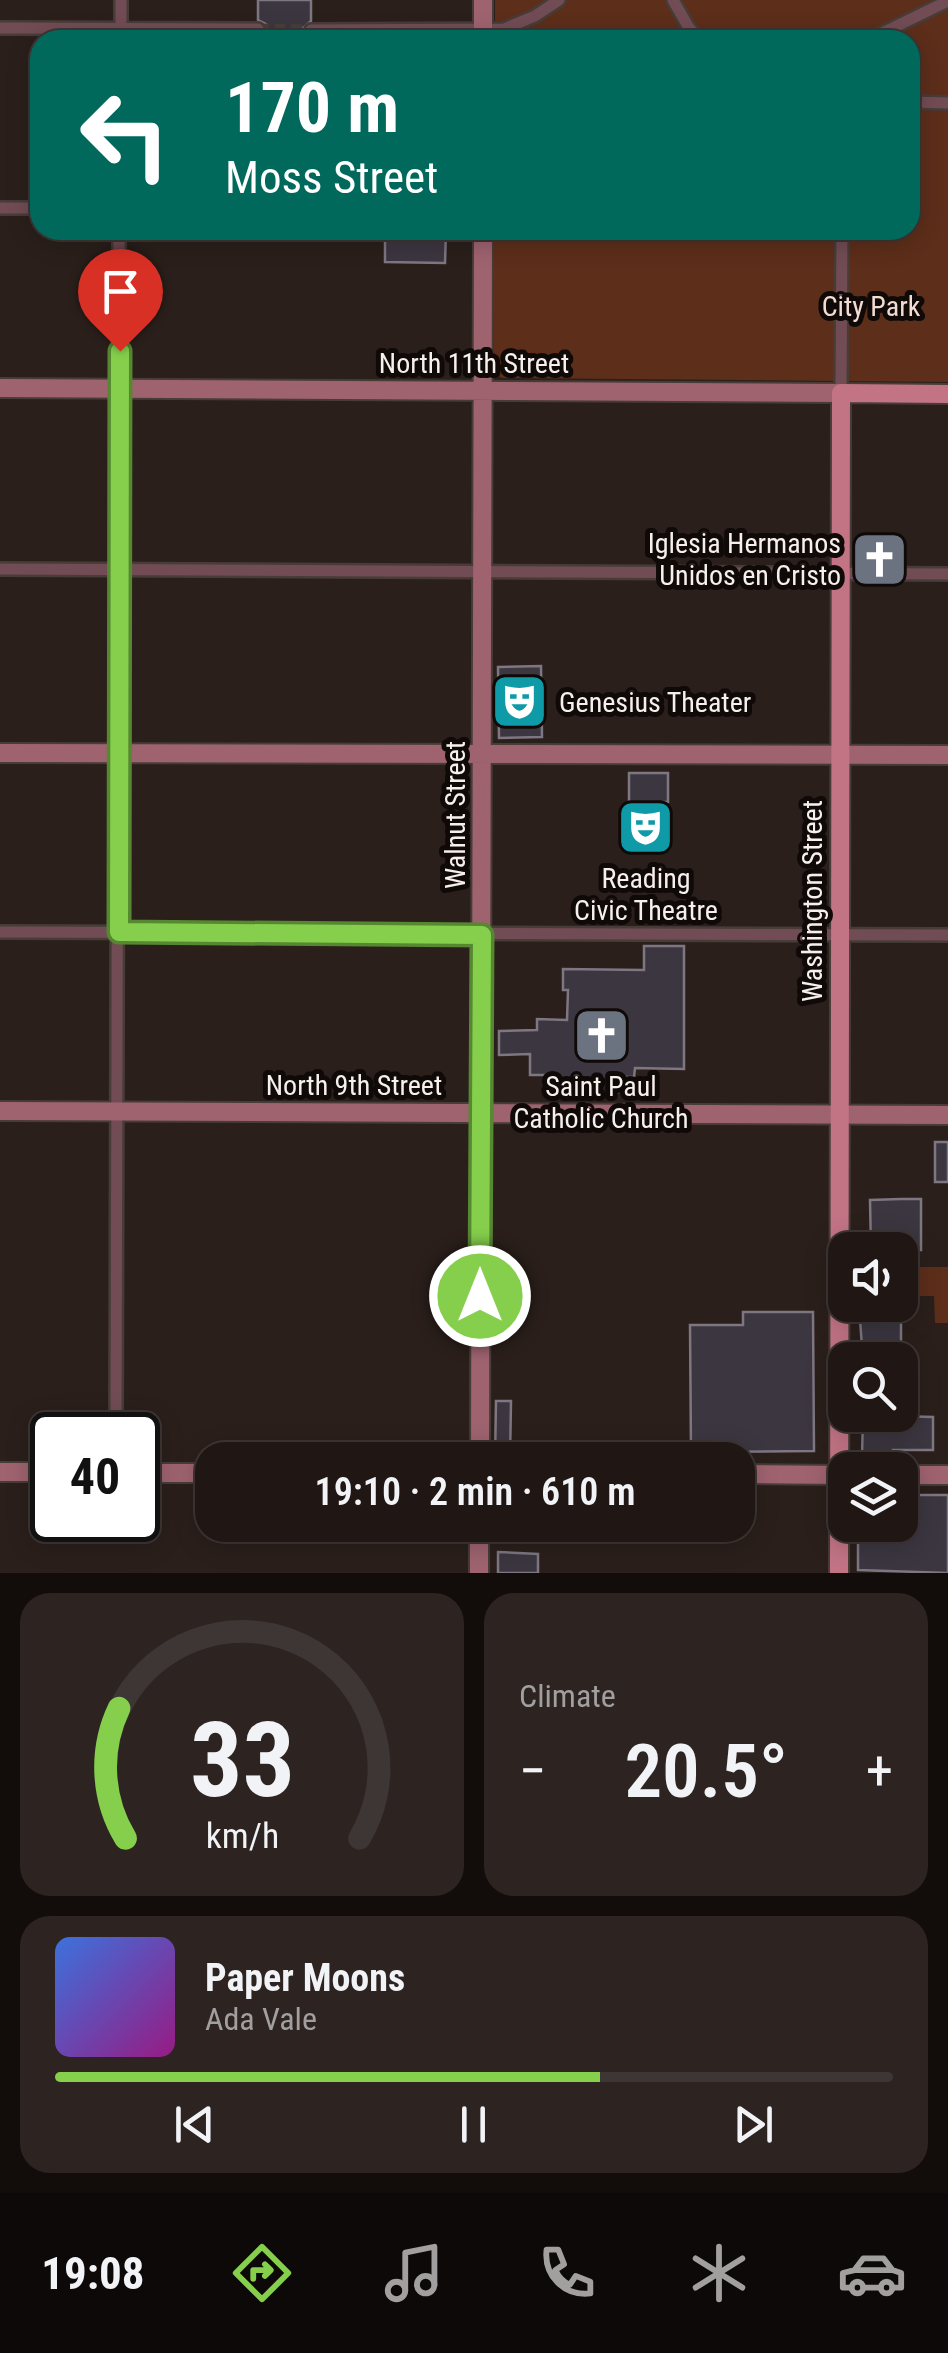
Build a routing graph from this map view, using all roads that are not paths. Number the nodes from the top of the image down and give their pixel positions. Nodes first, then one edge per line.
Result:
1 (121, 0) edge
2 (484, 0) edge
3 (559, 0) edge
4 (673, 0) edge
5 (948, 1) edge
6 (0, 28) edge
7 (40, 30) edge
8 (121, 30) edge
9 (483, 30) edge
10 (502, 30) edge
11 (691, 30) edge
12 (889, 30) edge
13 (920, 102) edge
14 (948, 103) edge
15 (0, 208) edge
16 (30, 208) edge
17 (120, 240) edge
18 (483, 240) edge
19 (842, 240) edge
20 (0, 388) edge
21 (120, 388) junction
22 (484, 390) junction
23 (841, 393) junction
24 (948, 394) edge
25 (0, 569) edge
26 (120, 569) junction
27 (484, 573) junction
28 (842, 573) junction
29 (948, 574) edge
30 (0, 753) edge
31 (120, 754) junction
32 (483, 754) junction
33 (840, 755) junction
34 (948, 755) edge
35 (0, 932) edge
36 (119, 932) junction
37 (482, 935) junction
38 (840, 935) junction
39 (948, 936) edge
40 (0, 1111) edge
41 (119, 1112) junction
42 (482, 1113) junction
43 (839, 1115) junction
44 (948, 1115) edge
45 (116, 1412) edge
46 (480, 1442) edge
47 (842, 1452) edge
48 (0, 1472) edge
49 (30, 1472) edge
50 (160, 1473) edge
51 (195, 1473) edge
52 (755, 1474) edge
53 (828, 1475) edge
54 (918, 1475) edge
55 (948, 1475) edge
56 (480, 1542) edge
57 (839, 1542) edge
58 (479, 1573) edge
59 (838, 1573) edge

1 - 8 street
2 - 9 street
3 - 10 street
4 - 11 street
5 - 12 street
6 - 7 street
13 - 14 street
15 - 16 street
17 - 21 street
18 - 22 street, Walnut Street
19 - 23 street, Washington Street
20 - 21 street, North 11th Street
21 - 22 street, North 11th Street
21 - 26 street
22 - 23 street, North 11th Street
22 - 27 street, Walnut Street
23 - 24 main road, North 11th Street
23 - 28 main road, Washington Street
25 - 26 street
26 - 27 street
26 - 31 street
27 - 28 street
27 - 32 street, Walnut Street
28 - 29 street
28 - 33 main road, Washington Street
30 - 31 street
31 - 32 street
31 - 36 street
32 - 33 street
32 - 37 street, Walnut Street
33 - 34 street
33 - 38 main road, Washington Street
35 - 36 street
36 - 37 street
36 - 41 street
37 - 38 street
37 - 42 street, Walnut Street
38 - 39 street
38 - 43 main road, Washington Street
40 - 41 street, North 9th Street
41 - 42 street, North 9th Street
41 - 45 street
42 - 43 street, North 9th Street
42 - 46 street, Walnut Street
43 - 44 street, North 9th Street
43 - 47 main road, Washington Street
48 - 49 street
50 - 51 street
52 - 53 street
54 - 55 street
56 - 58 street
57 - 59 main road, Washington Street

